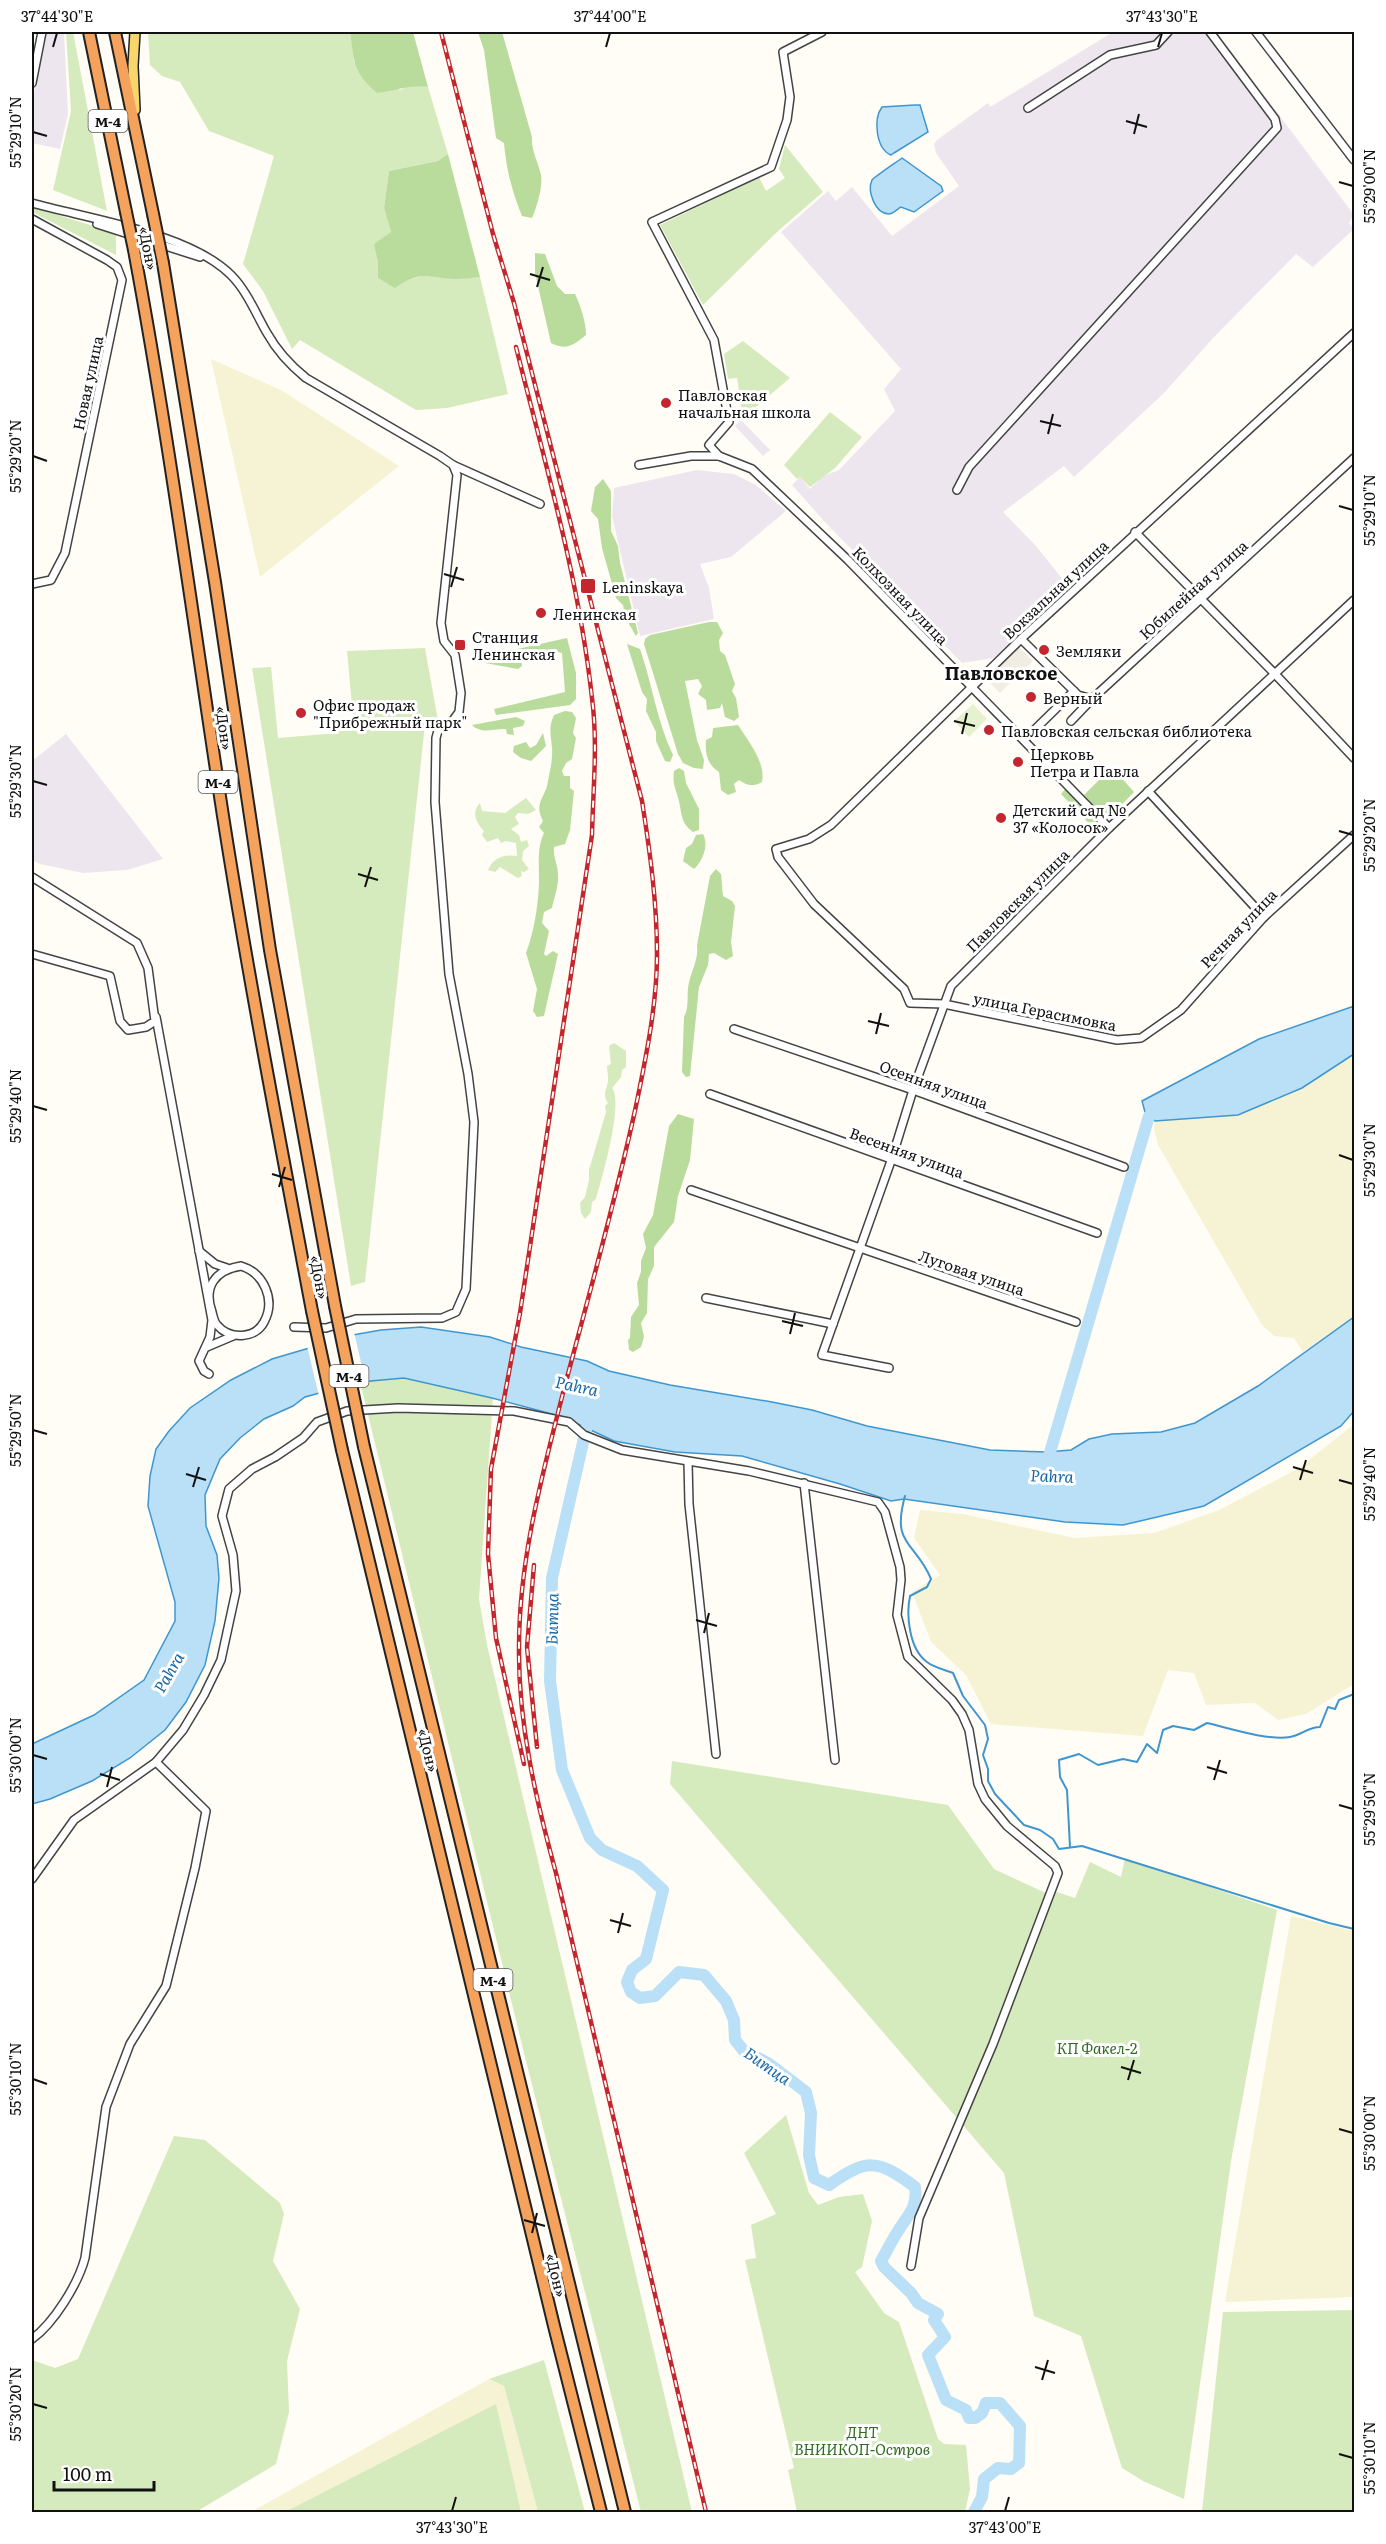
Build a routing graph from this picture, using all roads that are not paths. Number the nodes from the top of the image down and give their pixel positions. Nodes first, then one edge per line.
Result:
1 (42, 32) edge
2 (89, 32) edge
3 (115, 32) edge
4 (135, 32) edge
5 (822, 32) edge
6 (1168, 32) edge
7 (1210, 32) edge
8 (1256, 32) edge
9 (32, 83) edge
10 (1028, 108) dead end
11 (135, 122) junction
12 (1354, 160) edge
13 (32, 203) edge
14 (32, 219) edge
15 (1354, 333) edge
16 (719, 456) junction
17 (1354, 458) edge
18 (453, 465) junction
19 (639, 465) dead end
20 (957, 490) dead end
21 (540, 504) dead end
22 (1135, 532) junction
23 (32, 584) edge
24 (1203, 600) junction
25 (1354, 600) edge
26 (1021, 639) junction
27 (1275, 674) junction
28 (972, 687) junction
29 (1074, 691) junction
30 (1092, 699) junction
31 (1071, 721) dead end
32 (1024, 740) junction
33 (1354, 758) edge
34 (1148, 791) junction
35 (1109, 828) junction
36 (1354, 835) edge
37 (778, 857) joint
38 (32, 878) edge
39 (1264, 917) junction
40 (32, 954) edge
41 (944, 1004) junction
42 (156, 1014) junction
43 (734, 1029) dead end
44 (1141, 1038) joint
45 (913, 1090) junction
46 (710, 1094) dead end
47 (891, 1161) junction
48 (1124, 1167) dead end
49 (691, 1190) dead end
50 (1097, 1233) dead end
51 (860, 1248) junction
52 (200, 1251) junction
53 (227, 1268) junction
54 (706, 1298) dead end
55 (209, 1304) junction
56 (1076, 1322) dead end
57 (832, 1324) junction
58 (294, 1327) dead end
59 (233, 1336) junction
60 (207, 1347) junction
61 (889, 1368) dead end
62 (209, 1374) dead end
63 (688, 1462) junction
64 (804, 1483) junction
65 (716, 1754) dead end
66 (835, 1760) dead end
67 (156, 1762) junction
68 (32, 1879) edge
69 (910, 2266) dead end
70 (32, 2339) edge
71 (601, 2512) edge
72 (625, 2512) edge

1 - 9 street
2 - 71 highway, «Дон» / М-4, bridge
3 - 11 highway, «Дон» / М-4
4 - 11 main road
5 - 16 street
6 - 10 street
7 - 20 street
8 - 12 street
11 - 72 highway, «Дон» / М-4, bridge
13 - 18 street
14 - 23 street, Новая улица
15 - 22 street, Вокзальная улица
16 - 19 street, Колхозная улица
16 - 28 street, Колхозная улица
17 - 24 street, Юбилейная улица
18 - 21 street
18 - 58 street
22 - 24 street
22 - 26 street, Вокзальная улица
24 - 27 street
24 - 30 street, Юбилейная улица
25 - 27 street, Павловская улица
26 - 28 street, Вокзальная улица
26 - 29 street
27 - 33 street
27 - 34 street, Павловская улица
28 - 32 street, Колхозная улица
28 - 37 street, Вокзальная улица
29 - 30 street
29 - 32 street
30 - 31 street, Юбилейная улица
32 - 35 street, Колхозная улица
34 - 35 street, Павловская улица
34 - 39 street
35 - 41 street, Павловская улица
36 - 39 street, Речная улица
37 - 41 street, улица Герасимовка
38 - 42 street
39 - 44 street, Речная улица
40 - 42 street
41 - 44 street, улица Герасимовка
41 - 45 street
42 - 52 street
43 - 45 street, Осенняя улица
45 - 47 street
45 - 48 street, Осенняя улица
46 - 47 street, Весенняя улица
47 - 50 street, Весенняя улица
47 - 51 street
49 - 51 street, Луговая улица
51 - 56 street, Луговая улица
51 - 57 street
52 - 53 street
52 - 55 street
53 - 55 street
53 - 59 street
54 - 57 street
55 - 59 street
55 - 60 street
57 - 61 street
59 - 60 street
60 - 62 street
63 - 64 street
63 - 65 street
63 - 67 street
64 - 66 street
64 - 69 street
67 - 68 street
67 - 70 street

